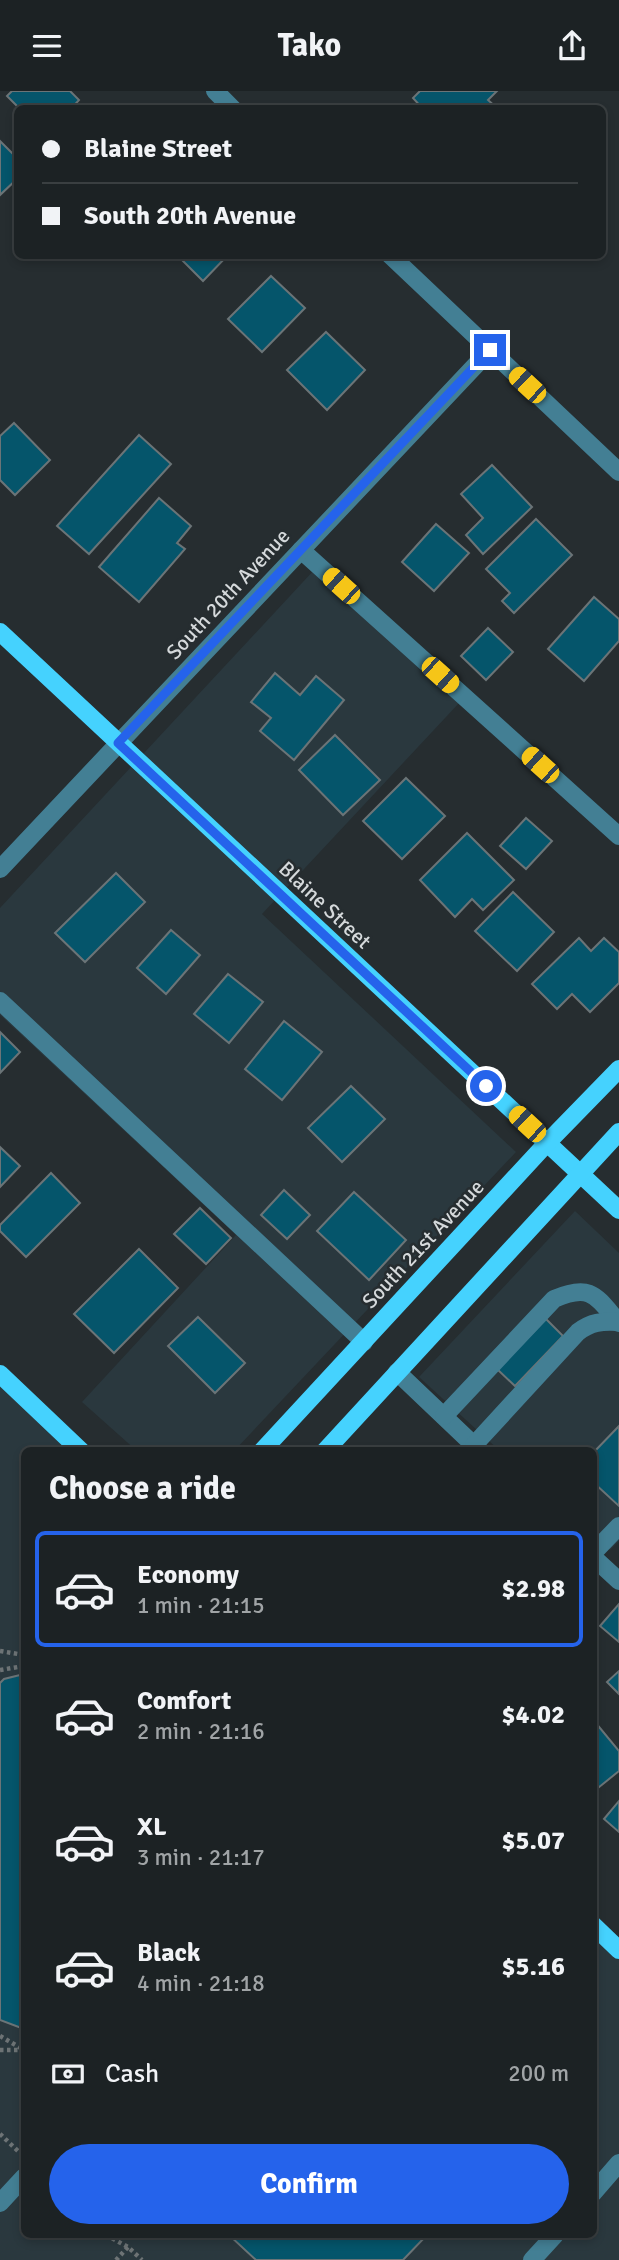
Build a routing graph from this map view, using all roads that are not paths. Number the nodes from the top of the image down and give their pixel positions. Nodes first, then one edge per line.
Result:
1 (215, 91) edge
2 (229, 105) edge
3 (394, 259) edge
4 (490, 350) junction
5 (619, 472) edge
6 (301, 550) junction
7 (0, 632) edge
8 (118, 743) junction
9 (619, 836) edge
10 (0, 869) edge
11 (0, 1001) edge
12 (619, 1069) edge
13 (619, 1132) edge
14 (547, 1143) junction
15 (580, 1174) junction
16 (619, 1210) edge
17 (618, 1322) edge
18 (364, 1342) junction
19 (397, 1372) junction
20 (0, 1374) edge
21 (444, 1416) junction
22 (77, 1447) edge
23 (266, 1447) edge
24 (329, 1447) edge
25 (476, 1447) edge
26 (478, 1447) edge
27 (619, 1526) edge
28 (597, 1551) edge
29 (597, 1559) edge
30 (619, 1581) edge
31 (597, 1929) edge
32 (619, 1950) edge
33 (619, 2163) edge
34 (21, 2179) edge
35 (597, 2188) edge
36 (0, 2203) edge
37 (552, 2238) edge
38 (532, 2260) edge

1 - 2 street
3 - 4 street
4 - 5 street
4 - 6 street, South 20th Avenue
6 - 8 street, South 20th Avenue
6 - 9 street
7 - 8 main road, Blaine Street
8 - 10 street, South 20th Avenue
8 - 14 main road, Blaine Street
11 - 18 street
12 - 14 main road, South 21st Avenue
13 - 15 main road
14 - 15 main road, Blaine Street
14 - 18 main road, South 21st Avenue
15 - 16 main road, Blaine Street
15 - 19 main road
17 - 21 street
17 - 26 street
18 - 23 main road, South 21st Avenue
19 - 21 street
19 - 24 main road
20 - 22 main road
21 - 25 street
27 - 28 street
29 - 30 street
31 - 32 main road
33 - 35 street
34 - 36 street
37 - 38 street

